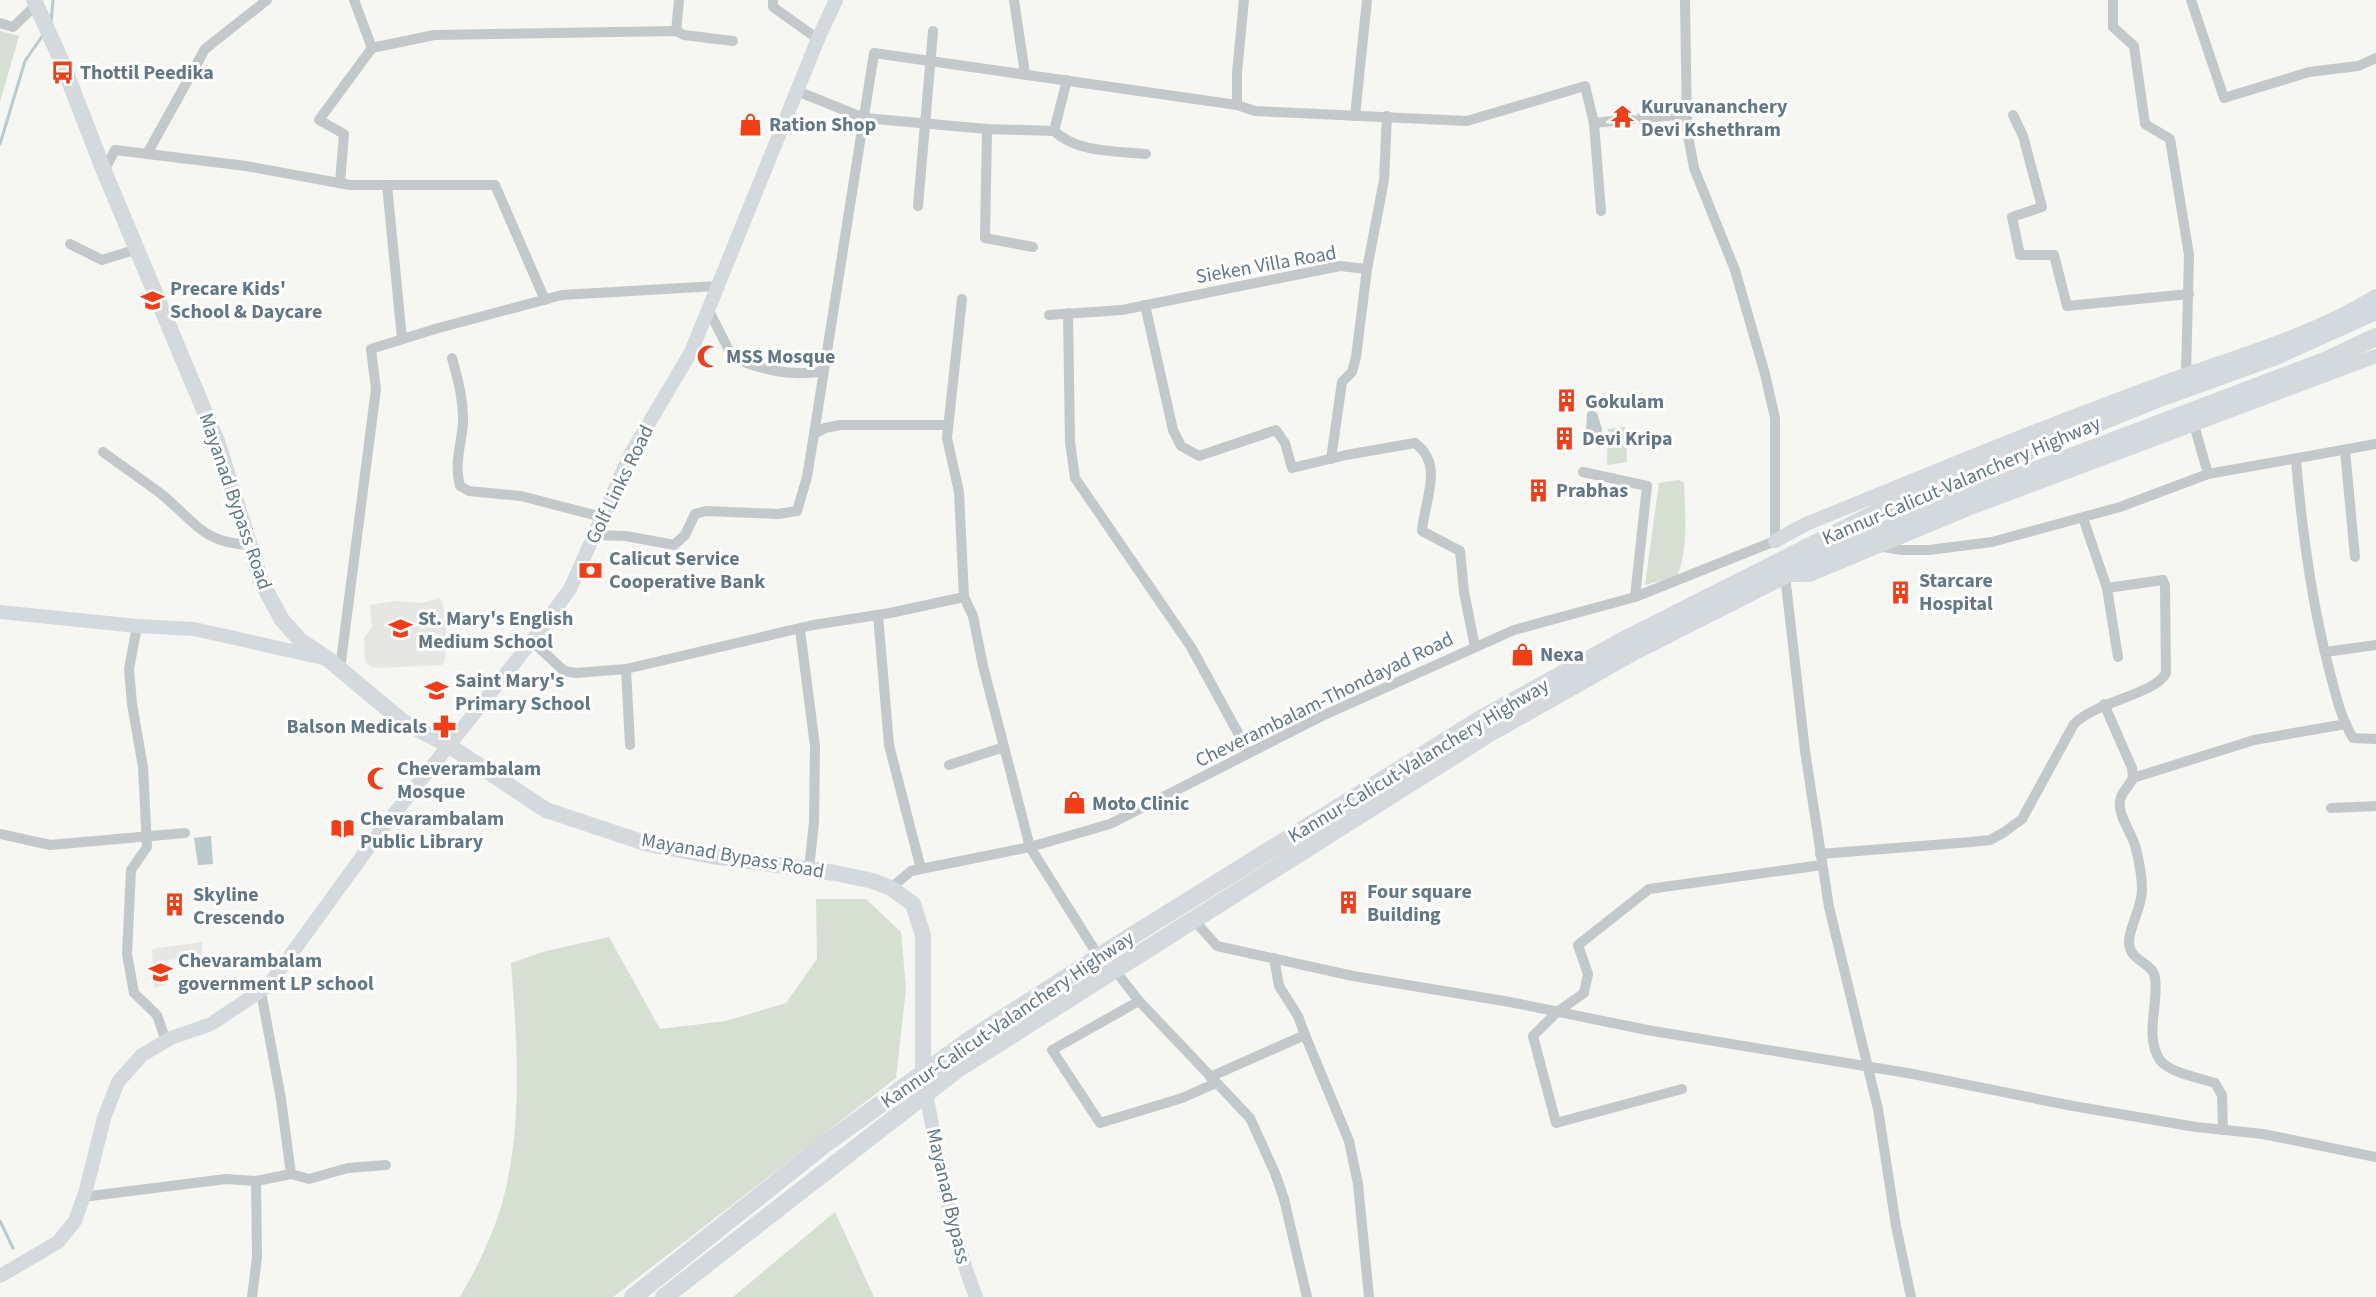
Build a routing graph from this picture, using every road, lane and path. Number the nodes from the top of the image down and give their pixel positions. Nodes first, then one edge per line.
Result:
1 (267, 0) edge
2 (354, 0) edge
3 (679, 0) edge
4 (773, 0) edge
5 (836, 0) edge
6 (1014, 0) edge
7 (1244, 0) edge
8 (1367, 0) edge
9 (1685, 0) edge
10 (2113, 0) edge
11 (2191, 0) edge
12 (36, 5) edge
13 (0, 22) edge
14 (676, 31) junction
15 (933, 32) dead end
16 (818, 39) junction
17 (733, 41) dead end
18 (372, 48) junction
19 (2376, 58) edge
20 (932, 61) junction
21 (1025, 74) junction
22 (1067, 80) junction
23 (796, 91) junction
24 (1237, 105) junction
25 (1686, 114) junction
26 (2013, 115) dead end
27 (1355, 116) junction
28 (1387, 116) junction
29 (864, 117) junction
30 (925, 123) junction
31 (1594, 123) junction
32 (987, 129) junction
33 (1054, 131) junction
34 (147, 154) junction
35 (1146, 154) dead end
36 (104, 171) junction
37 (340, 183) junction
38 (387, 185) junction
39 (918, 206) dead end
40 (1601, 211) dead end
41 (70, 244) dead end
42 (1033, 247) dead end
43 (137, 249) junction
44 (1367, 269) junction
45 (717, 286) junction
46 (2188, 294) junction
47 (2376, 296) edge
48 (962, 299) dead end
49 (545, 300) junction
50 (1146, 305) junction
51 (708, 309) junction
52 (2376, 310) edge
53 (1068, 313) junction
54 (1049, 315) dead end
55 (2376, 337) edge
56 (402, 339) junction
57 (2376, 356) edge
58 (452, 358) dead end
59 (824, 370) junction
60 (2186, 375) junction
61 (948, 425) junction
62 (2194, 425) junction
63 (2058, 430) junction
64 (814, 434) junction
65 (2376, 444) edge
66 (2345, 450) junction
67 (103, 452) dead end
68 (1331, 459) junction
69 (2296, 460) junction
70 (2070, 464) junction
71 (1583, 472) dead end
72 (2208, 474) junction
73 (602, 517) junction
74 (2083, 518) junction
75 (594, 535) junction
76 (1775, 541) junction
77 (250, 545) junction
78 (1878, 546) junction
79 (2355, 557) dead end
80 (1785, 575) junction
81 (2107, 588) junction
82 (964, 597) junction
83 (1635, 597) junction
84 (0, 612) edge
85 (878, 615) junction
86 (137, 626) junction
87 (800, 630) junction
88 (532, 641) junction
89 (2376, 645) edge
90 (1475, 647) junction
91 (304, 650) junction
92 (2325, 652) junction
93 (2118, 657) dead end
94 (334, 664) junction
95 (626, 669) junction
96 (2104, 704) junction
97 (2346, 724) junction
98 (2376, 739) edge
99 (448, 745) junction
100 (630, 745) dead end
101 (1004, 747) junction
102 (1249, 753) junction
103 (949, 765) dead end
104 (2133, 778) junction
105 (2376, 806) edge
106 (2331, 808) dead end
107 (185, 833) dead end
108 (0, 834) edge
109 (146, 836) junction
110 (1029, 847) junction
111 (1821, 860) junction
112 (809, 869) junction
113 (921, 869) junction
114 (891, 888) junction
115 (1193, 919) junction
116 (1099, 957) junction
117 (1274, 958) junction
118 (1114, 969) junction
119 (261, 992) junction
120 (1139, 1001) junction
121 (1557, 1012) junction
122 (1305, 1035) junction
123 (166, 1041) junction
124 (1869, 1067) junction
125 (923, 1073) junction
126 (1213, 1080) junction
127 (1682, 1089) dead end
128 (926, 1093) junction
129 (2223, 1130) junction
130 (2376, 1157) edge
131 (386, 1165) dead end
132 (291, 1174) junction
133 (256, 1181) junction
134 (83, 1197) junction
135 (0, 1276) edge
136 (252, 1297) edge
137 (633, 1297) edge
138 (664, 1297) edge
139 (976, 1297) edge
140 (1306, 1297) edge
141 (1369, 1297) edge
142 (1911, 1297) edge

1 - 34 street
2 - 18 street
3 - 14 street
4 - 16 street
5 - 16 main road, Golf Links Road
6 - 21 street
7 - 24 street
8 - 27 street
9 - 25 street
10 - 46 street
11 - 19 street
12 - 13 street
12 - 36 main road, Mayanad Bypass Road
14 - 17 street
14 - 18 street
15 - 20 street
16 - 23 main road, Golf Links Road
18 - 37 street
20 - 21 street
20 - 29 street
20 - 30 street
21 - 22 street
22 - 24 street
22 - 33 street
23 - 29 street
23 - 45 main road, Golf Links Road
24 - 27 street
25 - 31 street
25 - 76 street
26 - 46 street
27 - 28 street
28 - 31 street
28 - 44 street
29 - 30 street
29 - 59 street
30 - 32 street
30 - 39 street
31 - 40 street
32 - 33 street
32 - 42 street
33 - 35 street
34 - 36 street
34 - 37 street
36 - 43 main road, Mayanad Bypass Road
37 - 38 street
38 - 49 street
38 - 56 street
41 - 43 street
43 - 77 main road, Mayanad Bypass Road
44 - 50 street, Sieken Villa Road
44 - 68 street, Sieken Villa Road
45 - 49 street
45 - 51 main road, Golf Links Road
46 - 60 street
47 - 60 main road
48 - 61 street
49 - 56 street
50 - 53 street, Sieken Villa Road
50 - 68 street
51 - 59 street
51 - 73 main road, Golf Links Road
52 - 63 highway, Kannur-Calicut-Valanchery Highway
53 - 54 street, Sieken Villa Road
53 - 102 street
55 - 70 highway, Kannur-Calicut-Valanchery Highway
56 - 94 street
57 - 62 main road
58 - 73 street
59 - 64 street
60 - 63 main road
61 - 64 street
61 - 82 street
62 - 70 main road
62 - 72 street
63 - 70 highway
63 - 76 main road
63 - 116 highway, Kannur-Calicut-Valanchery Highway
64 - 75 street
65 - 66 street
66 - 69 street
66 - 79 street
67 - 77 street
68 - 90 street
69 - 72 street
69 - 92 street
70 - 78 main road
70 - 80 highway, Kannur-Calicut-Valanchery Highway
71 - 83 street
72 - 74 street
73 - 75 main road, Golf Links Road
74 - 78 street
74 - 81 street
75 - 88 main road, Golf Links Road
76 - 83 street, Cheverambalam-Thondayad Road
77 - 91 main road, Mayanad Bypass Road
78 - 80 main road
80 - 111 street
80 - 115 highway, Kannur-Calicut-Valanchery Highway
81 - 93 street
81 - 96 street
82 - 85 street
82 - 101 street
83 - 90 street, Cheverambalam-Thondayad Road
84 - 86 main road
85 - 87 street
85 - 113 street
86 - 91 main road
86 - 109 street
87 - 95 street
87 - 112 street
88 - 95 street
88 - 99 main road, Golf Links Road
89 - 92 street
90 - 102 street, Cheverambalam-Thondayad Road
91 - 94 main road, Mayanad Bypass Road
92 - 97 street
94 - 99 main road, Mayanad Bypass Road
95 - 100 street
96 - 104 street
96 - 111 street
97 - 98 street
97 - 104 street
99 - 112 main road, Mayanad Bypass Road
99 - 119 main road, Golf Links Road
101 - 103 street
101 - 110 street
102 - 110 street, Cheverambalam-Thondayad Road
104 - 129 street
105 - 106 street
107 - 109 street
108 - 109 street
109 - 123 street
110 - 113 street, Cheverambalam-Thondayad Road
110 - 116 street
111 - 121 street
111 - 124 street
112 - 114 main road, Mayanad Bypass Road
113 - 114 street, Cheverambalam-Thondayad Road
114 - 125 main road, Mayanad Bypass Road
115 - 117 street
115 - 118 highway, Kannur-Calicut-Valanchery Highway
116 - 125 highway, Kannur-Calicut-Valanchery Highway
117 - 121 street
117 - 122 street
118 - 120 street
118 - 128 highway, Kannur-Calicut-Valanchery Highway
119 - 123 main road, Golf Links Road
119 - 132 street
120 - 126 street
120 - 126 street
121 - 124 street
121 - 127 street
122 - 126 street
122 - 141 street
123 - 134 main road, Golf Links Road
124 - 129 street
124 - 142 street
125 - 137 highway, Kannur-Calicut-Valanchery Highway
126 - 140 street
128 - 138 highway, Kannur-Calicut-Valanchery Highway
128 - 139 main road, Mayanad Bypass
129 - 130 street
131 - 132 street
132 - 133 street
133 - 134 street
133 - 136 street
134 - 135 main road, Golf Links Road

